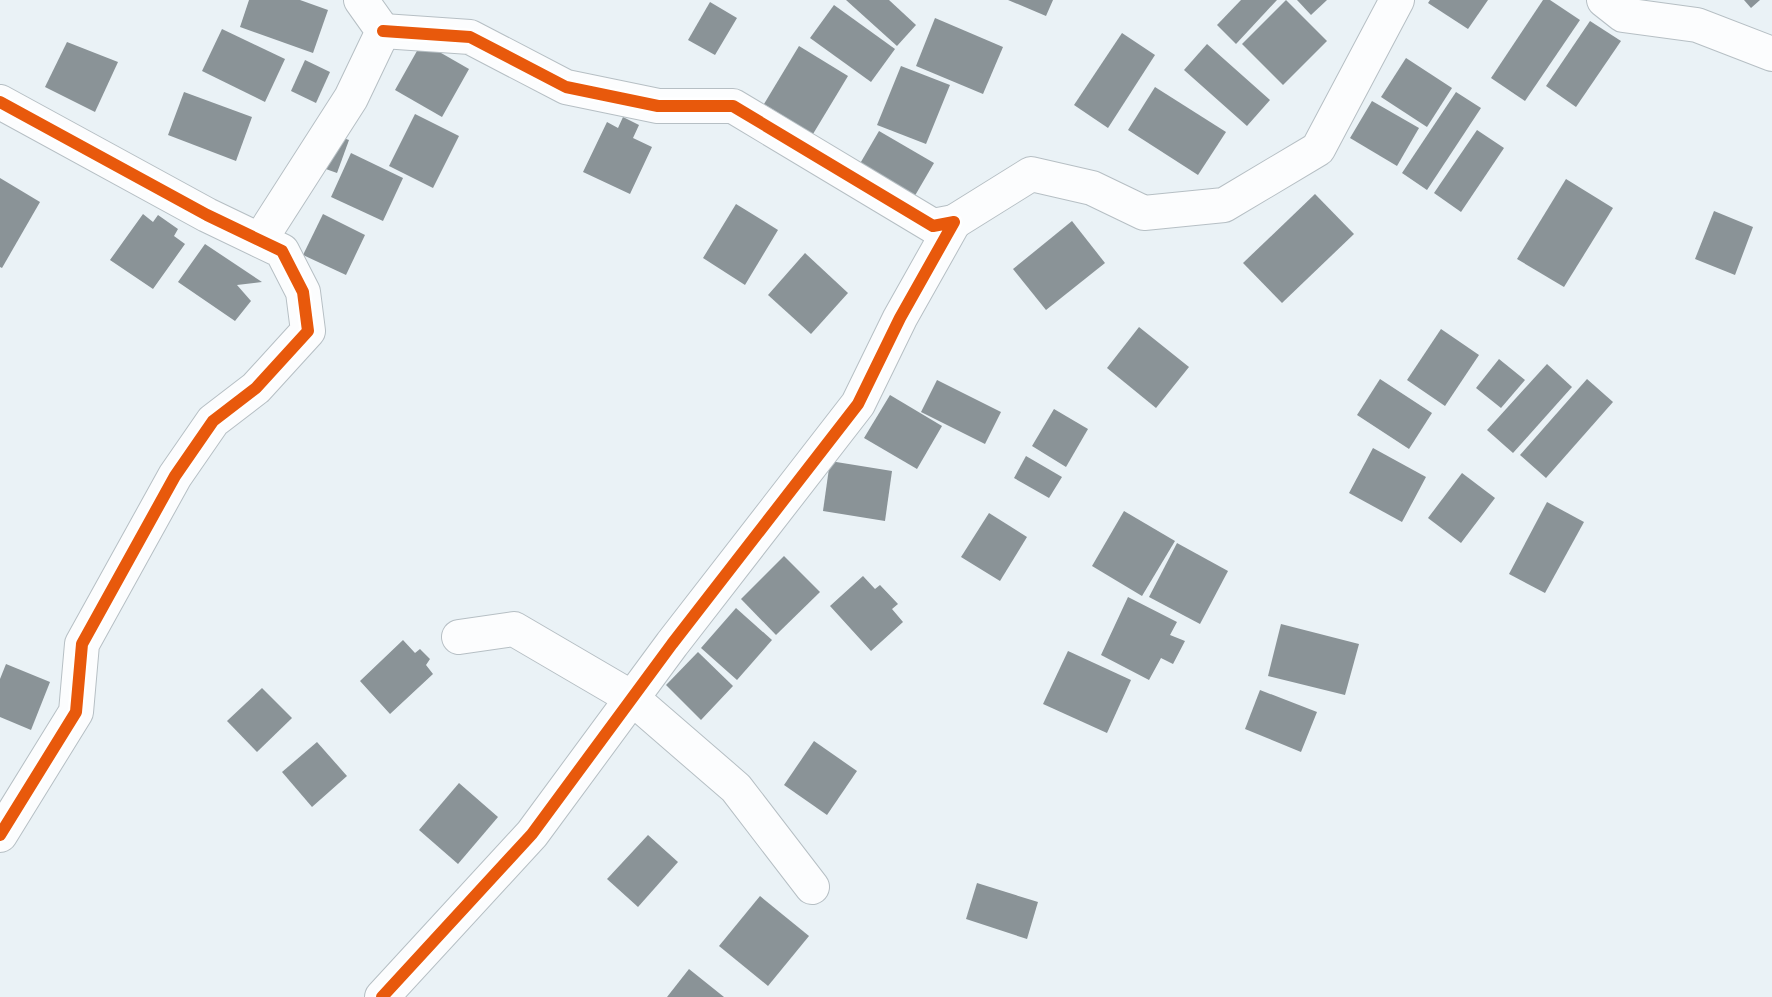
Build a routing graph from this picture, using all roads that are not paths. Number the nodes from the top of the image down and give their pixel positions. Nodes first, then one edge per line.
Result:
1 (361, 0) edge
2 (1397, 0) edge
3 (1604, 0) edge
4 (383, 31) junction
5 (1772, 54) edge
6 (0, 102) edge
7 (954, 222) junction
8 (260, 240) junction
9 (459, 637) dead end
10 (632, 698) junction
11 (0, 835) edge
12 (812, 887) dead end
13 (382, 997) edge

1 - 4 street
2 - 7 street
3 - 5 street
4 - 7 street
4 - 8 street
6 - 8 street
7 - 10 street
8 - 11 street
9 - 10 street
10 - 12 street
10 - 13 street

